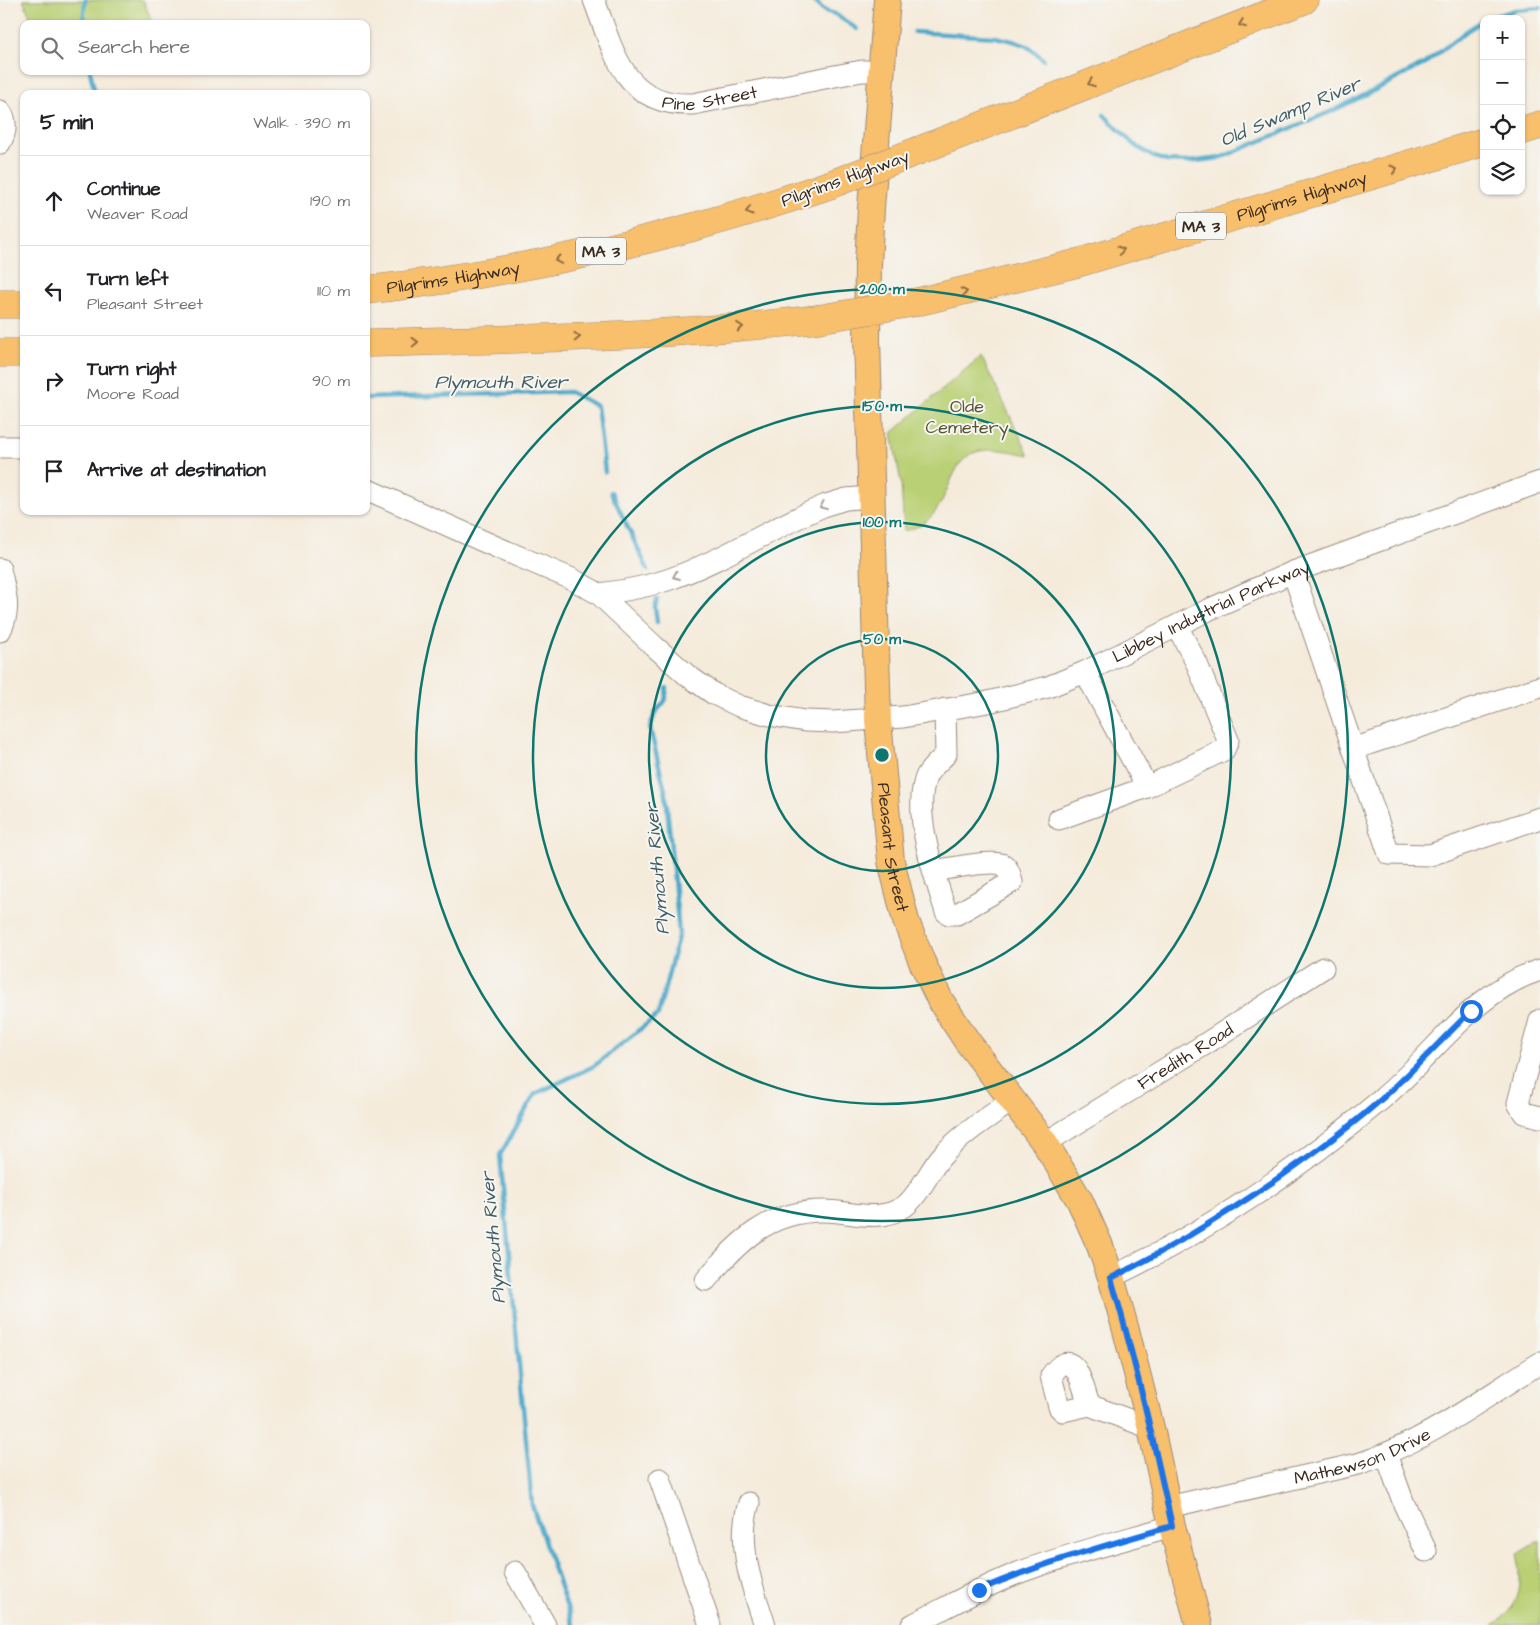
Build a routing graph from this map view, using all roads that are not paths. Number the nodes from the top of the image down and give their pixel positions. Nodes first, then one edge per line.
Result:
1 (594, 0) edge
2 (887, 0) edge
3 (1304, 0) edge
4 (882, 71) junction
5 (0, 111) edge
6 (1540, 125) edge
7 (1525, 130) edge
8 (0, 143) edge
9 (1480, 143) edge
10 (370, 290) edge
11 (0, 304) edge
12 (20, 304) edge
13 (370, 343) edge
14 (0, 353) edge
15 (20, 353) edge
16 (0, 447) edge
17 (20, 447) edge
18 (1538, 488) edge
19 (370, 491) edge
20 (870, 497) junction
21 (0, 569) edge
22 (1293, 572) junction
23 (599, 594) junction
24 (1177, 626) junction
25 (0, 632) edge
26 (1084, 672) junction
27 (1540, 687) edge
28 (945, 709) junction
29 (878, 720) junction
30 (1353, 749) junction
31 (1147, 787) junction
32 (1540, 818) edge
33 (1059, 819) dead end
34 (934, 871) dead end
35 (1323, 968) dead end
36 (1540, 970) edge
37 (1540, 1020) edge
38 (1013, 1100) junction
39 (1540, 1116) edge
40 (1045, 1143) junction
41 (1111, 1278) junction
42 (706, 1280) dead end
43 (1540, 1362) edge
44 (1089, 1406) dead end
45 (1151, 1428) junction
46 (1386, 1454) junction
47 (660, 1479) dead end
48 (749, 1503) dead end
49 (1170, 1516) junction
50 (1426, 1551) dead end
51 (515, 1572) dead end
52 (545, 1625) edge
53 (710, 1625) edge
54 (765, 1625) edge
55 (912, 1625) edge
56 (1199, 1625) edge

1 - 4 street, Pine Street
2 - 4 main road, Pleasant Street
3 -> 10 highway, Pilgrims Highway / MA 3, bridge
4 - 20 main road, Pleasant Street
5 - 8 street
6 - 7 highway
13 -> 9 highway, Pilgrims Highway / MA 3, bridge
11 - 12 highway
14 - 15 highway
16 - 17 street
18 - 22 street, Libbey Industrial Parkway
19 - 23 street, Libbey Industrial Parkway
20 -> 23 street
20 - 29 main road, Pleasant Street
21 - 25 street
22 - 24 street, Libbey Industrial Parkway
22 - 30 street
23 - 29 street, Libbey Industrial Parkway
24 - 26 street, Libbey Industrial Parkway
24 - 31 street
26 - 28 street, Libbey Industrial Parkway
26 - 31 street
27 - 30 street
28 - 29 street, Libbey Industrial Parkway
28 - 34 street
29 - 38 main road, Pleasant Street
30 - 32 street
31 - 33 street
35 - 40 street, Fredith Road
36 - 41 street
37 - 39 street
38 - 40 main road, Pleasant Street
38 - 42 street
40 - 41 main road, Pleasant Street
41 - 45 main road, Pleasant Street
43 - 46 street, Mathewson Drive
44 - 45 street
45 - 49 main road, Pleasant Street
46 - 49 street, Mathewson Drive
46 - 50 street
47 - 53 street
48 - 54 street
49 - 55 street, Mathewson Drive
49 - 56 main road, Pleasant Street
51 - 52 street

